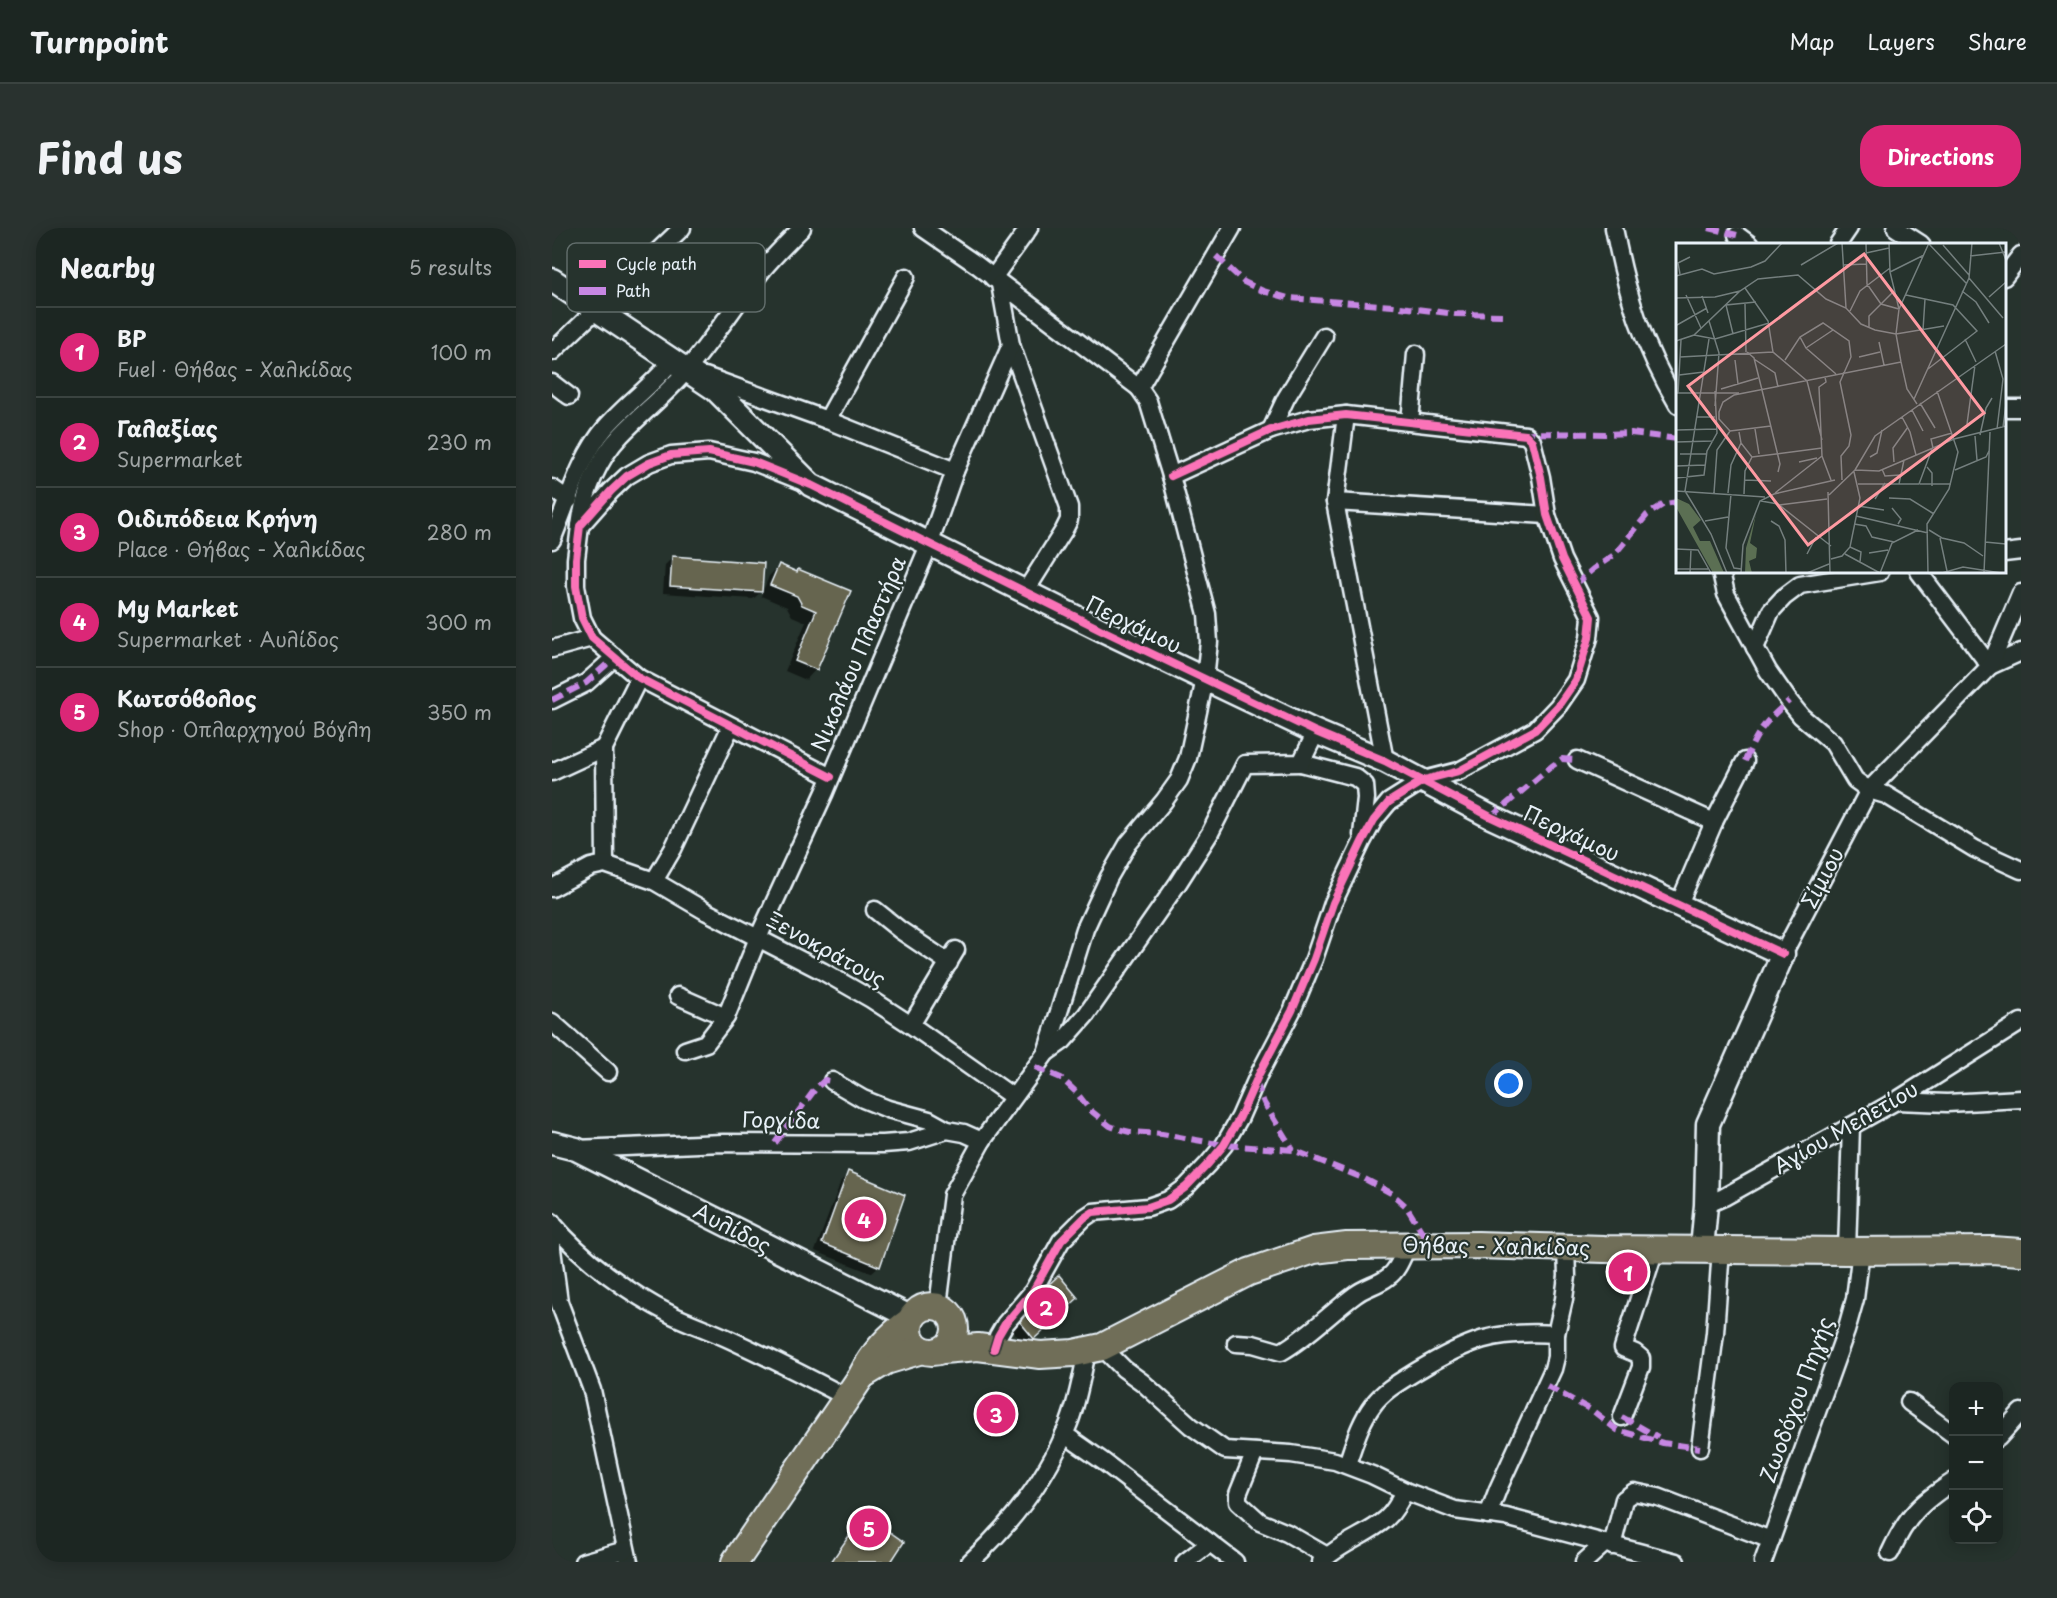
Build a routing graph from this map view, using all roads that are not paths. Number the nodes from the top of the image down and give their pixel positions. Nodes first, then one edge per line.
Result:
1 (682, 228) edge
2 (802, 228) edge
3 (923, 228) edge
4 (1029, 228) edge
5 (1232, 228) edge
6 (1614, 228) edge
7 (1849, 228) edge
8 (1896, 228) edge
9 (666, 243) edge
10 (1839, 243) edge
11 (1919, 243) edge
12 (2021, 255) edge
13 (765, 267) edge
14 (2006, 274) edge
15 (906, 277) dead end
16 (552, 280) edge
17 (997, 281) junction
18 (567, 289) edge
19 (595, 312) edge
20 (602, 312) edge
21 (726, 312) edge
22 (1324, 336) dead end
23 (1011, 345) junction
24 (552, 352) edge
25 (1416, 354) dead end
26 (680, 365) junction
27 (552, 383) edge
28 (1139, 388) junction
29 (569, 396) dead end
30 (1676, 403) edge
31 (1346, 415) junction
32 (827, 420) junction
33 (1410, 422) junction
34 (1271, 430) junction
35 (955, 471) junction
36 (1172, 476) junction
37 (811, 485) junction
38 (552, 488) edge
39 (569, 500) junction
40 (1335, 502) junction
41 (1547, 514) junction
42 (580, 526) junction
43 (552, 540) edge
44 (929, 545) junction
45 (2021, 551) edge
46 (2006, 553) edge
47 (1721, 573) edge
48 (1874, 573) edge
49 (1920, 573) edge
50 (1025, 592) junction
51 (2021, 593) edge
52 (592, 638) junction
53 (552, 648) edge
54 (1755, 648) junction
55 (2021, 652) edge
56 (615, 657) junction
57 (1990, 666) junction
58 (639, 678) junction
59 (1205, 679) junction
60 (552, 700) edge
61 (731, 726) junction
62 (1316, 732) junction
63 (604, 748) junction
64 (1577, 760) dead end
65 (1385, 761) junction
66 (1745, 761) dead end
67 (1301, 763) junction
68 (552, 772) edge
69 (831, 777) junction
70 (1424, 780) junction
71 (1869, 790) junction
72 (1714, 822) junction
73 (1362, 842) junction
74 (605, 864) junction
75 (2021, 870) edge
76 (654, 881) junction
77 (552, 888) edge
78 (1680, 904) junction
79 (875, 910) dead end
80 (758, 938) junction
81 (1783, 954) junction
82 (678, 996) dead end
83 (726, 1017) junction
84 (2021, 1022) edge
85 (912, 1024) junction
86 (553, 1025) edge
87 (685, 1050) dead end
88 (1046, 1053) junction
89 (608, 1072) dead end
90 (832, 1081) dead end
91 (1013, 1097) junction
92 (2021, 1099) edge
93 (1896, 1101) junction
94 (1851, 1126) junction
95 (947, 1130) junction
96 (982, 1141) junction
97 (552, 1143) edge
98 (576, 1149) junction
99 (1706, 1205) junction
100 (552, 1222) edge
101 (1408, 1245) junction
102 (1566, 1248) junction
103 (1712, 1249) junction
104 (1655, 1250) junction
105 (1854, 1251) junction
106 (2021, 1252) edge
107 (946, 1313) junction
108 (911, 1320) junction
109 (1556, 1334) junction
110 (1236, 1343) dead end
111 (994, 1349) junction
112 (1095, 1349) junction
113 (933, 1350) junction
114 (853, 1387) junction
115 (1909, 1402) dead end
116 (2021, 1412) edge
117 (1622, 1417) dead end
118 (1949, 1433) edge
119 (1064, 1434) junction
120 (2000, 1436) edge
121 (1700, 1448) dead end
122 (1255, 1452) junction
123 (1347, 1464) junction
124 (1949, 1484) edge
125 (1405, 1491) junction
126 (1488, 1515) junction
127 (1770, 1540) junction
128 (1210, 1543) junction
129 (1608, 1545) junction
130 (1890, 1553) dead end
131 (627, 1556) edge
132 (1324, 1559) edge
133 (976, 1560) edge
134 (583, 1562) edge
135 (735, 1562) edge
136 (1185, 1562) edge
137 (1235, 1562) edge
138 (1584, 1562) edge
139 (1676, 1562) edge
140 (1763, 1562) edge

1 - 9 street
2 - 13 street
3 - 17 street
4 - 17 street
5 - 28 street
6 - 30 street
7 - 10 street
8 - 11 street
12 - 14 street
15 - 32 street
16 - 18 street
17 - 23 street
17 - 28 street
19 - 24 street
20 - 26 street
21 - 26 street
22 - 34 street
23 - 35 street, Νικολάου Πλαστήρα
23 - 50 street
25 - 33 street
26 - 32 street
26 - 37 street
26 - 39 street
26 - 42 street
27 - 29 street
28 - 36 street
31 - 33 street
31 - 34 street
31 - 40 street
32 - 35 street
33 - 41 street
34 - 36 street
35 - 44 street, Νικολάου Πλαστήρα
36 - 59 street
37 - 42 street, Περγάμου
37 - 44 street, Περγάμου
38 - 39 street
39 - 43 street
40 - 41 street
40 - 65 street
41 - 70 street
42 - 52 street
44 - 50 street, Περγάμου
44 - 69 street, Νικολάου Πλαστήρα
45 - 46 street
47 - 54 street
48 - 54 street
49 - 57 street
50 - 59 street, Περγάμου
51 - 57 street, Σίμιου
52 - 53 street
52 - 56 street
54 - 71 street
55 - 57 street
56 - 58 street
56 - 60 street
57 - 71 street, Σίμιου
58 - 61 street
58 - 63 street
59 - 62 street, Περγάμου
59 - 88 street
61 - 69 street
61 - 76 street
62 - 65 street, Περγάμου
62 - 67 street
63 - 68 street
63 - 74 street
64 - 72 street
65 - 70 street, Περγάμου
66 - 72 street
67 - 73 street
67 - 88 street
69 - 80 street, Νικολάου Πλαστήρα
70 - 73 street
70 - 78 street, Περγάμου
71 - 75 street
71 - 81 street, Σίμιου
72 - 78 street
73 - 111 street
74 - 76 street, Ξενοκράτους
74 - 77 street
76 - 80 street, Ξενοκράτους
78 - 81 street, Περγάμου
79 - 85 street
80 - 83 street, Νικολάου Πλαστήρα
80 - 85 street, Ξενοκράτους
81 - 99 street, Σίμιου
82 - 83 street
83 - 87 street, Νικολάου Πλαστήρα
84 - 93 street, Αγίου Μελετίου
85 - 91 street, Ξενοκράτους
86 - 89 street
88 - 91 street
90 - 95 street
91 - 96 street
92 - 93 street
93 - 94 street, Αγίου Μελετίου
94 - 99 street, Αγίου Μελετίου
94 - 105 street, Ζωοδόχου Πηγής
95 - 96 street
95 - 98 street, Γοργίδα
96 - 107 street
97 - 98 street, Αυλίδος
98 - 108 street, Αυλίδος
99 - 103 street
100 - 114 street
100 - 131 street
101 - 102 main road, Θήβας - Χαλκίδας
101 - 110 street
101 - 112 main road, Θήβας - Χαλκίδας
102 - 104 main road, Θήβας - Χαλκίδας
102 - 109 street
103 - 104 main road, Θήβας - Χαλκίδας
103 - 105 main road, Θήβας - Χαλκίδας
103 - 121 street
104 - 117 street
105 - 106 main road, Θήβας - Χαλκίδας
105 - 127 street, Ζωοδόχου Πηγής
107 - 108 main road
107 - 111 main road, Θήβας - Χαλκίδας
107 - 113 main road
108 - 113 main road
108 - 114 main road
109 - 123 street
109 - 126 street
111 - 112 main road, Θήβας - Χαλκίδας
111 - 113 main road, Θήβας - Χαλκίδας
112 - 119 street
112 - 122 street
113 - 114 main road, Θήβας - Χαλκίδας
114 - 135 main road
115 - 118 street
116 - 120 street
119 - 128 street
119 - 133 street
122 - 123 street
122 - 132 street
123 - 125 street
124 - 130 street
125 - 126 street
125 - 132 street
126 - 129 street
127 - 129 street
127 - 140 street, Ζωοδόχου Πηγής
128 - 136 street
128 - 137 street
129 - 138 street
129 - 139 street
131 - 134 street

